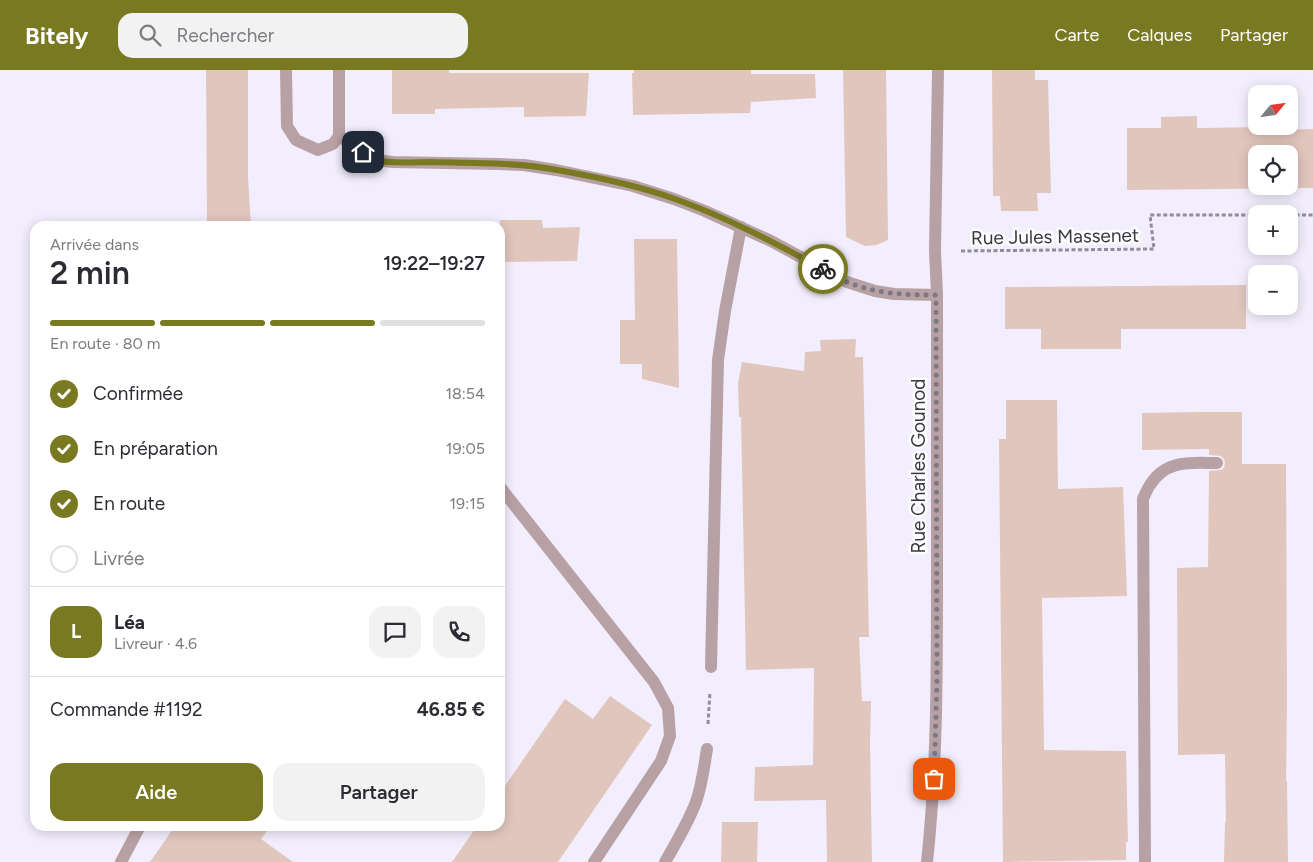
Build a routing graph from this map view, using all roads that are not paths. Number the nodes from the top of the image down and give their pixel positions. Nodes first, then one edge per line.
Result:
1 (286, 70) edge
2 (339, 70) edge
3 (938, 70) edge
4 (339, 136) junction
5 (741, 227) junction
6 (936, 295) junction
7 (1217, 463) dead end
8 (505, 493) edge
9 (711, 667) road end
10 (707, 749) road end
11 (137, 831) edge
12 (121, 862) edge
13 (594, 862) edge
14 (665, 862) edge
15 (927, 862) edge
16 (1145, 862) edge

1 - 4 street
2 - 4 street
3 - 6 street, Rue Charles Gounod
4 - 5 street
5 - 6 street
5 - 9 street
6 - 15 street, Rue Charles Gounod
7 - 16 street
8 - 13 street
10 - 14 street
11 - 12 street

